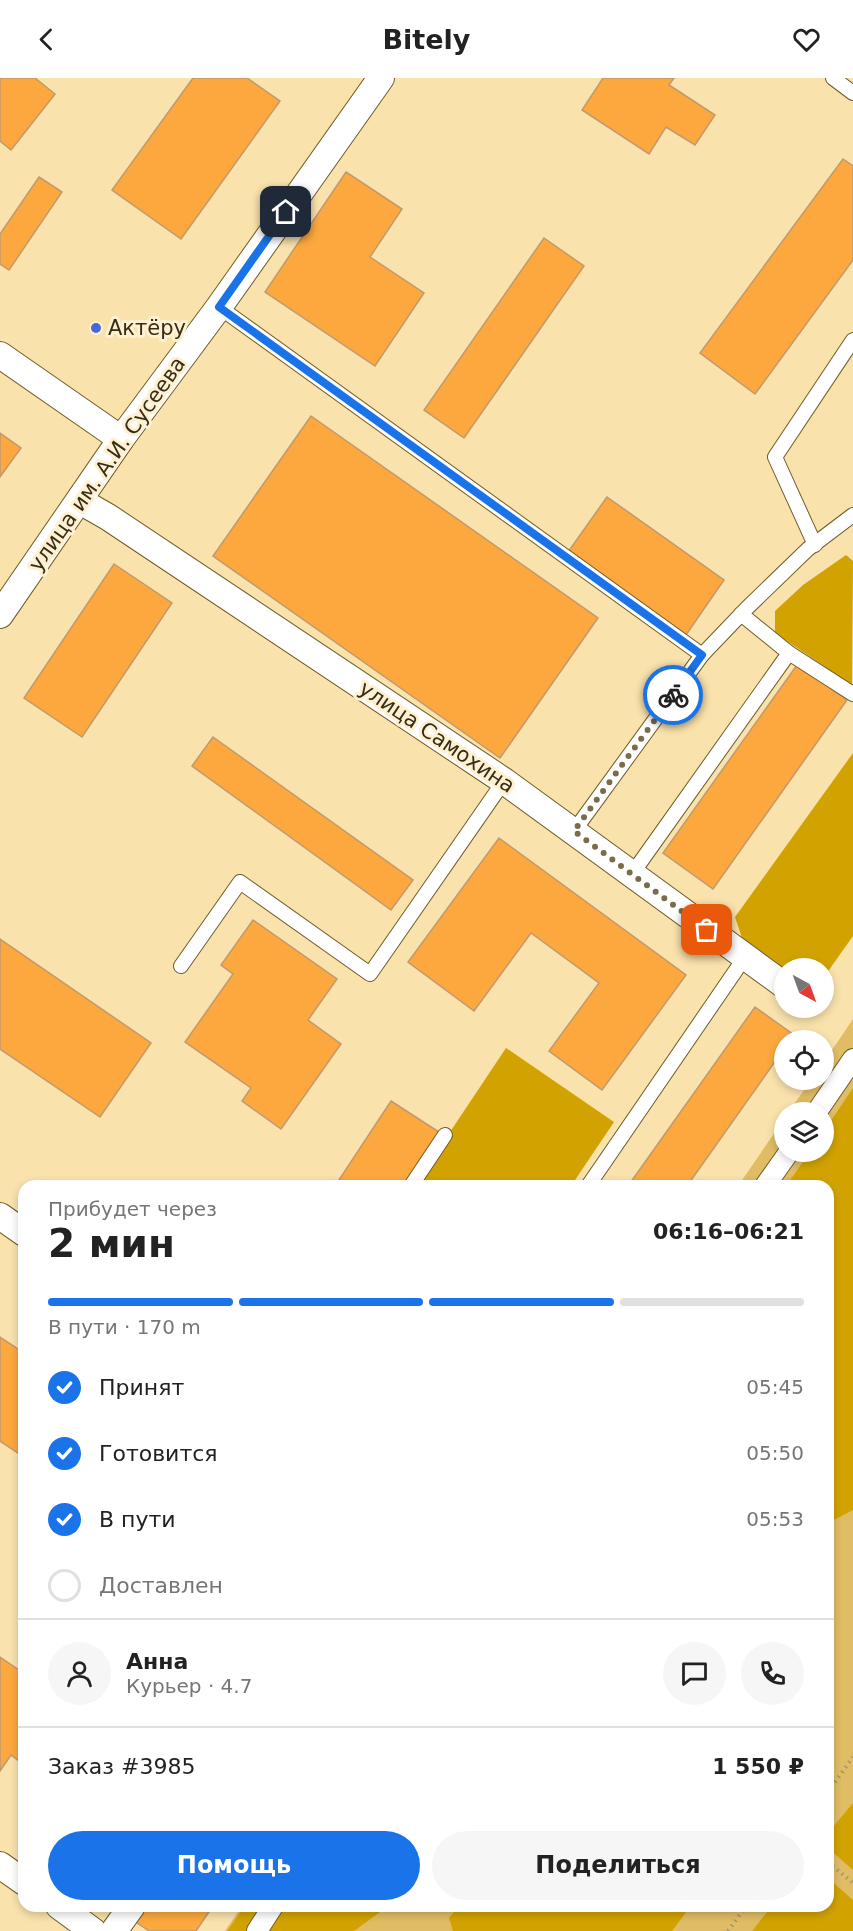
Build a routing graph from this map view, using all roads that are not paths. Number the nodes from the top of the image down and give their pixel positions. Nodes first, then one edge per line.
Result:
1 (381, 78) edge
2 (833, 78) edge
3 (853, 93) edge
4 (219, 307) junction
5 (853, 340) edge
6 (0, 356) edge
7 (122, 439) junction
8 (80, 501) junction
9 (853, 515) edge
10 (814, 545) junction
11 (741, 614) junction
12 (0, 615) edge
13 (789, 653) junction
14 (702, 655) junction
15 (853, 694) edge
16 (504, 781) junction
17 (574, 831) junction
18 (632, 874) junction
19 (745, 957) junction
20 (181, 966) dead end
21 (774, 978) edge
22 (853, 1059) edge
23 (824, 1102) edge
24 (445, 1135) dead end
25 (782, 1162) edge
26 (415, 1180) edge
27 (592, 1180) edge
28 (769, 1180) edge
29 (0, 1216) edge
30 (18, 1229) edge
31 (0, 1865) edge
32 (18, 1878) edge
33 (66, 1912) edge
34 (128, 1912) edge
35 (269, 1912) edge
36 (93, 1931) edge
37 (114, 1931) edge
38 (257, 1931) edge

1 - 4 street, улица им. А.И. Сусеева
2 - 3 lane
4 - 7 street, улица им. А.И. Сусеева
4 - 14 lane
5 - 10 lane
6 - 7 street
7 - 8 street, улица им. А.И. Сусеева
8 - 12 street, улица им. А.И. Сусеева
8 - 16 street, улица Самохина
9 - 10 lane
10 - 11 lane
11 - 13 lane
11 - 14 lane
13 - 15 lane
13 - 18 lane
14 - 17 lane
16 - 17 street, улица Самохина
16 - 20 lane
17 - 18 street, улица Самохина
18 - 19 street, улица Самохина
19 - 21 street, улица Самохина
19 - 27 lane
22 - 23 street
24 - 26 lane
25 - 28 street
29 - 30 street
31 - 32 street
33 - 36 street
34 - 37 street
35 - 38 street

